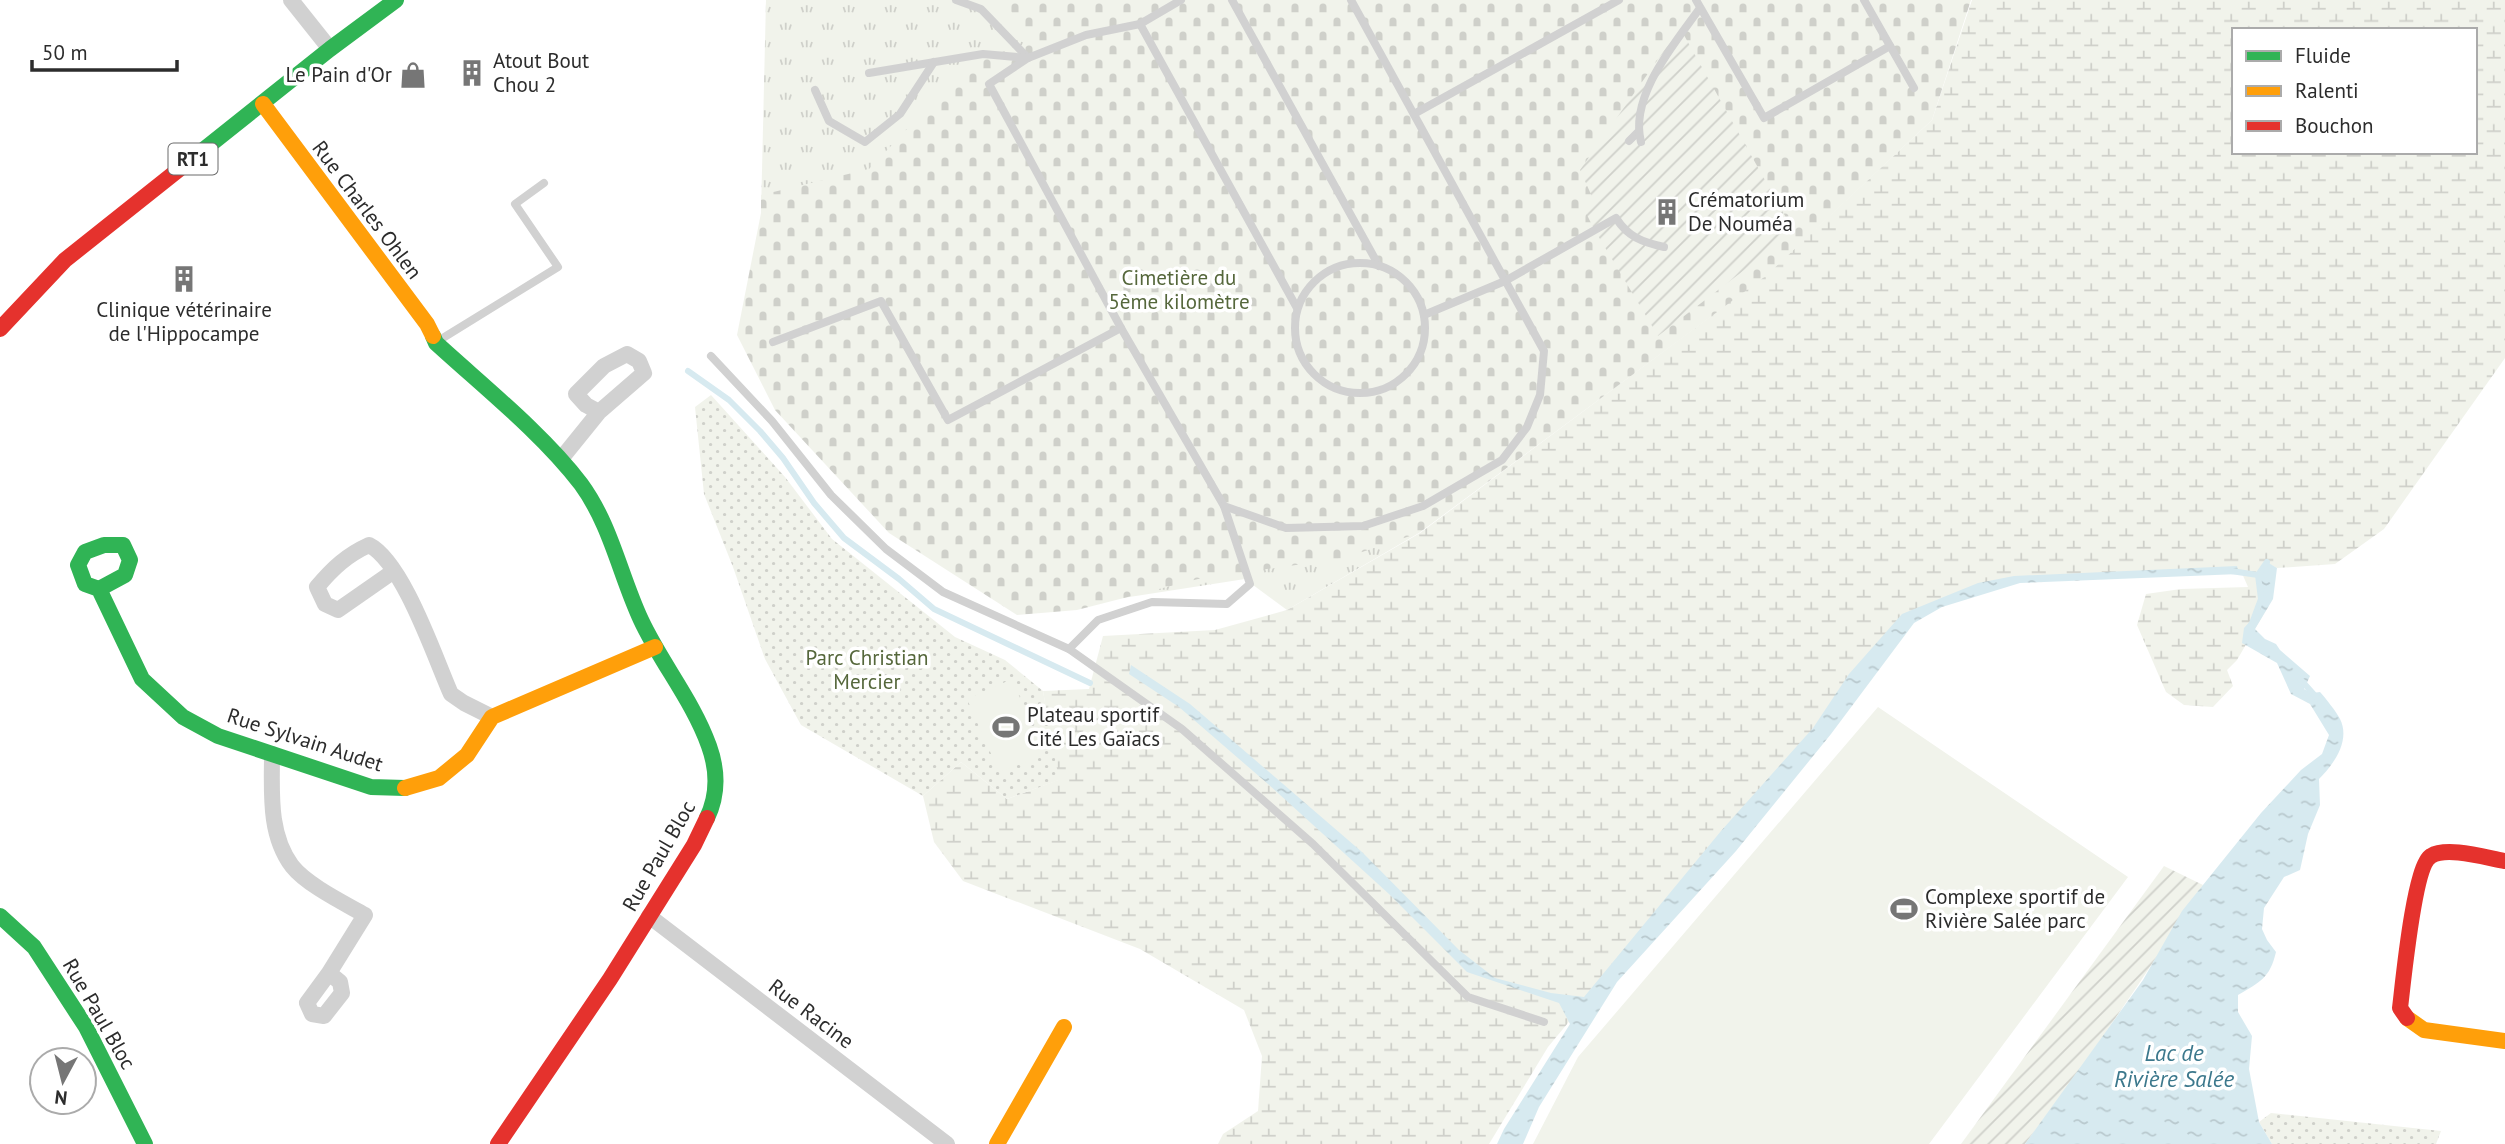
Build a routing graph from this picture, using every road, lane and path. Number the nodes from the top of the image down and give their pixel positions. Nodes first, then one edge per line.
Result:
1 (396, 0) edge
2 (956, 0) edge
3 (1181, 0) edge
4 (1233, 0) edge
5 (1351, 0) edge
6 (1619, 0) edge
7 (1864, 0) edge
8 (297, 2) edge
9 (1698, 4) edge
10 (1140, 24) junction
11 (1890, 46) junction
12 (330, 49) junction
13 (1028, 58) junction
14 (934, 62) junction
15 (869, 73) dead end
16 (1914, 88) dead end
17 (815, 90) dead end
18 (263, 104) junction
19 (1414, 114) junction
20 (1638, 132) junction
21 (1629, 141) dead end
22 (1641, 142) dead end
23 (544, 183) dead end
24 (1664, 247) dead end
25 (1379, 266) junction
26 (1505, 281) junction
27 (1297, 308) junction
28 (1424, 315) junction
29 (1121, 328) junction
30 (0, 330) edge
31 (436, 342) junction
32 (773, 342) dead end
33 (711, 356) dead end
34 (599, 412) dead end
35 (561, 459) junction
36 (1224, 506) junction
37 (394, 571) junction
38 (99, 589) dead end
39 (655, 647) junction
40 (1069, 649) junction
41 (492, 717) junction
42 (272, 754) junction
43 (2505, 860) edge
44 (0, 916) edge
45 (649, 916) junction
46 (329, 974) dead end
47 (1544, 1022) dead end
48 (1064, 1027) dead end
49 (2505, 1041) edge
50 (503, 1142) edge
51 (145, 1144) edge
52 (947, 1144) edge
53 (997, 1144) edge

1 - 12 street, RT1
2 - 13 lane
3 - 10 lane
4 - 25 lane
5 - 19 lane
6 - 19 lane
7 - 11 lane
8 - 12 street
9 - 11 lane
9 - 20 lane
10 - 13 lane
10 - 27 lane
11 - 16 lane
12 - 18 street, RT1
13 - 14 lane
13 - 29 lane
14 - 15 lane
14 - 17 lane
18 - 30 street, RT1
18 - 31 street, Rue Charles Ohlen
19 - 26 lane
20 - 21 lane
20 - 22 lane
23 - 31 lane
24 - 26 lane
25 - 27 lane
25 - 28 lane
26 - 28 lane
26 - 36 lane
27 - 28 lane
29 - 32 lane
29 - 36 lane
31 - 35 street, Rue Paul Bloc
33 - 40 lane
34 - 35 street
35 - 39 street, Rue Paul Bloc
36 - 40 lane
37 - 37 street
37 - 41 street
38 - 42 street, Rue Sylvain Audet
39 - 41 street
39 - 45 street, Rue Paul Bloc
40 - 47 lane
41 - 42 street, Rue Sylvain Audet
42 - 46 street
43 - 49 street
44 - 51 street, Rue Paul Bloc
45 - 50 street, Rue Paul Bloc
45 - 52 street, Rue Racine
48 - 53 street

